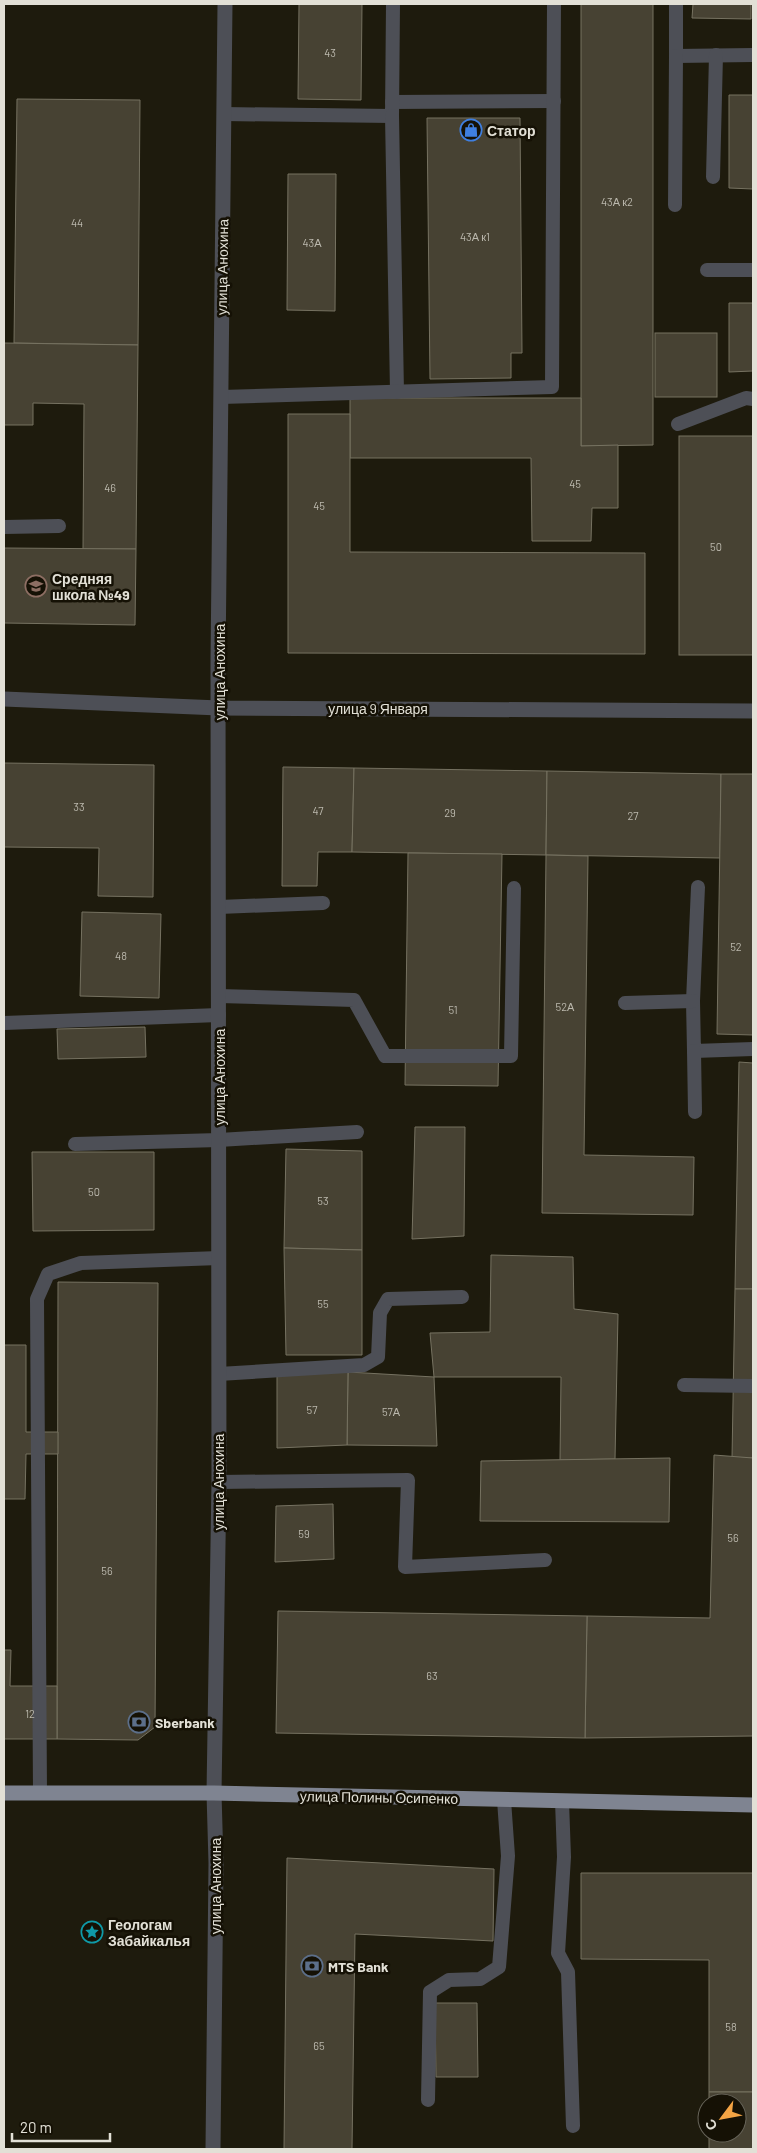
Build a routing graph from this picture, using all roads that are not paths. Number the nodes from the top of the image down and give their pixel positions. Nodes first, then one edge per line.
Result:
1 (225, 4) edge
2 (393, 4) edge
3 (554, 4) edge
4 (676, 4) edge
5 (753, 54) edge
6 (716, 55) junction
7 (676, 56) junction
8 (554, 101) junction
9 (392, 109) junction
10 (224, 114) junction
11 (713, 177) dead end
12 (675, 205) dead end
13 (707, 270) dead end
14 (753, 270) edge
15 (397, 392) junction
16 (221, 397) junction
17 (753, 399) edge
18 (678, 424) dead end
19 (59, 526) dead end
20 (4, 527) edge
21 (4, 699) edge
22 (219, 708) junction
23 (753, 710) edge
24 (698, 887) dead end
25 (514, 888) dead end
26 (323, 903) dead end
27 (219, 908) junction
28 (219, 996) junction
29 (693, 1001) junction
30 (625, 1003) dead end
31 (219, 1015) junction
32 (4, 1023) edge
33 (753, 1049) edge
34 (694, 1051) junction
35 (695, 1112) dead end
36 (358, 1132) dead end
37 (219, 1140) junction
38 (76, 1144) dead end
39 (219, 1258) junction
40 (462, 1297) dead end
41 (219, 1374) junction
42 (684, 1385) dead end
43 (753, 1386) edge
44 (219, 1482) junction
45 (545, 1560) dead end
46 (4, 1793) edge
47 (40, 1793) junction
48 (214, 1793) junction
49 (504, 1800) junction
50 (562, 1801) junction
51 (753, 1804) edge
52 (428, 2100) dead end
53 (573, 2126) dead end
54 (213, 2149) edge

1 - 10 street, улица Анохина
2 - 9 lane
3 - 8 lane
4 - 7 lane
5 - 6 lane
6 - 7 lane
6 - 11 lane
7 - 12 lane
8 - 9 lane
8 - 15 lane
9 - 10 lane
9 - 15 lane
10 - 16 street, улица Анохина
13 - 14 lane
15 - 16 lane
16 - 22 street, улица Анохина
17 - 18 lane
19 - 20 lane
21 - 22 street, улица 9 Января
22 - 23 street, улица 9 Января
22 - 27 street, улица Анохина
24 - 29 lane
25 - 28 lane
26 - 27 lane
27 - 28 street, улица Анохина
28 - 31 street, улица Анохина
29 - 30 lane
29 - 34 lane
31 - 32 lane
31 - 37 street, улица Анохина
33 - 34 lane
34 - 35 lane
36 - 37 lane
37 - 38 lane
37 - 39 street, улица Анохина
39 - 41 street, улица Анохина
39 - 47 lane
40 - 41 lane
41 - 44 street, улица Анохина
42 - 43 lane
44 - 45 lane
44 - 48 street, улица Анохина
46 - 47 main road, улица Полины Осипенко
47 - 48 main road, улица Полины Осипенко
48 - 49 main road, улица Полины Осипенко
48 - 54 street, улица Анохина
49 - 50 main road, улица Полины Осипенко
49 - 52 lane
50 - 51 main road, улица Полины Осипенко
50 - 53 lane

